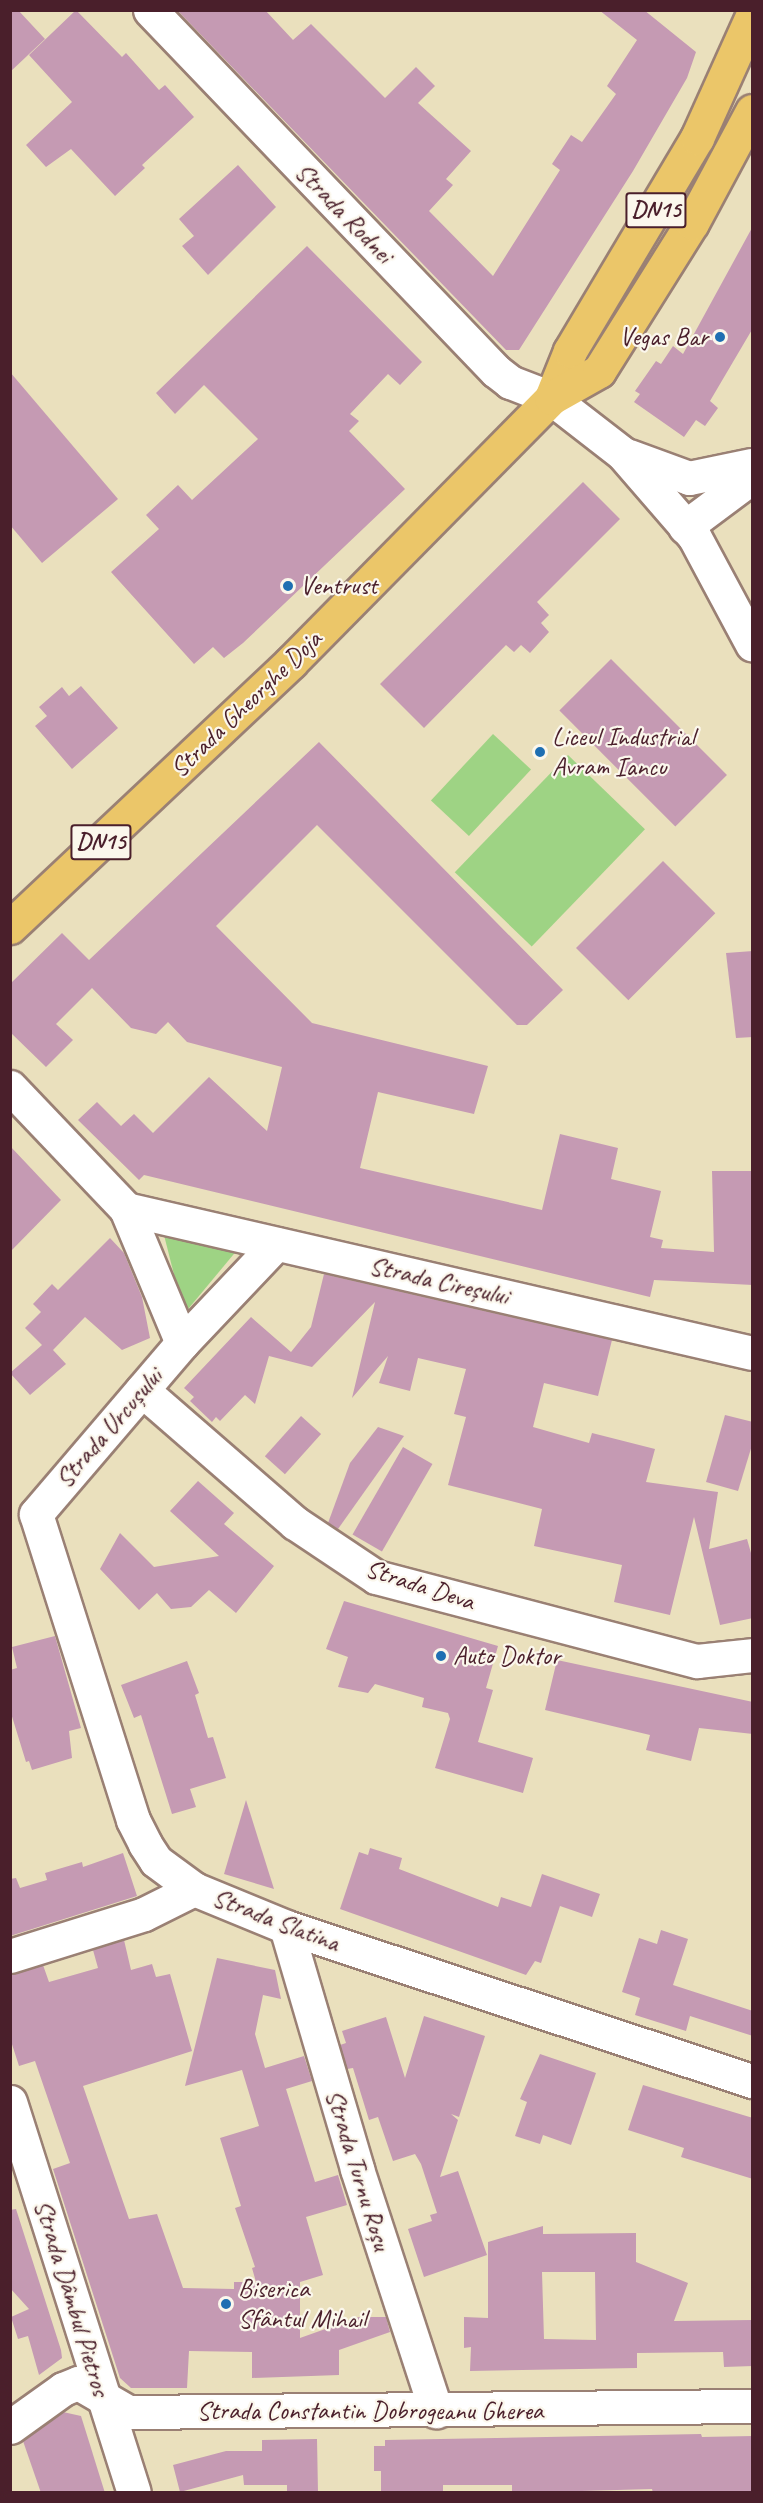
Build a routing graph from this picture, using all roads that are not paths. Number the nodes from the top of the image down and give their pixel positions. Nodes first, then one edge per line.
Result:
1 (150, 10) edge
2 (753, 16) edge
3 (753, 111) edge
4 (551, 399) junction
5 (622, 453) junction
6 (753, 465) edge
7 (753, 477) edge
8 (685, 527) junction
9 (753, 644) edge
10 (10, 927) edge
11 (10, 1087) edge
12 (126, 1209) junction
13 (276, 1244) junction
14 (182, 1343) junction
15 (753, 1353) edge
16 (142, 1390) junction
17 (36, 1514) joint
18 (753, 1655) edge
19 (194, 1889) junction
20 (286, 1927) junction
21 (10, 1956) edge
22 (753, 2081) edge
23 (10, 2102) edge
24 (103, 2397) junction
25 (753, 2406) edge
26 (436, 2411) junction
27 (10, 2427) edge
28 (134, 2493) edge

1 - 4 street, Strada Rodnei
2 - 4 main road, Strada Gheorghe Doja / DN15
3 - 4 main road, Strada Gheorghe Doja / DN15
4 - 5 street, Strada Rodnei
4 - 10 main road, Strada Gheorghe Doja / DN15
5 - 6 street
5 - 8 street
7 - 8 street
8 - 9 street
11 - 12 street
12 - 13 street, Strada Cireșului
12 - 14 street
13 - 14 street, Strada Urcușului
13 - 15 street, Strada Cireșului
14 - 16 street, Strada Urcușului
16 - 17 street, Strada Urcușului
16 - 18 street, Strada Deva
17 - 19 street, Strada Slatina
19 - 20 street, Strada Slatina
19 - 21 street
20 - 22 street, Strada Slatina
20 - 26 street, Strada Turnu Roșu
23 - 24 street, Strada Dâmbul Pietros
24 - 26 street, Strada Constantin Dobrogeanu Gherea
24 - 27 street, Strada Constantin Dobrogeanu Gherea
24 - 28 street, Strada Dâmbul Pietros
25 - 26 street, Strada Constantin Dobrogeanu Gherea

